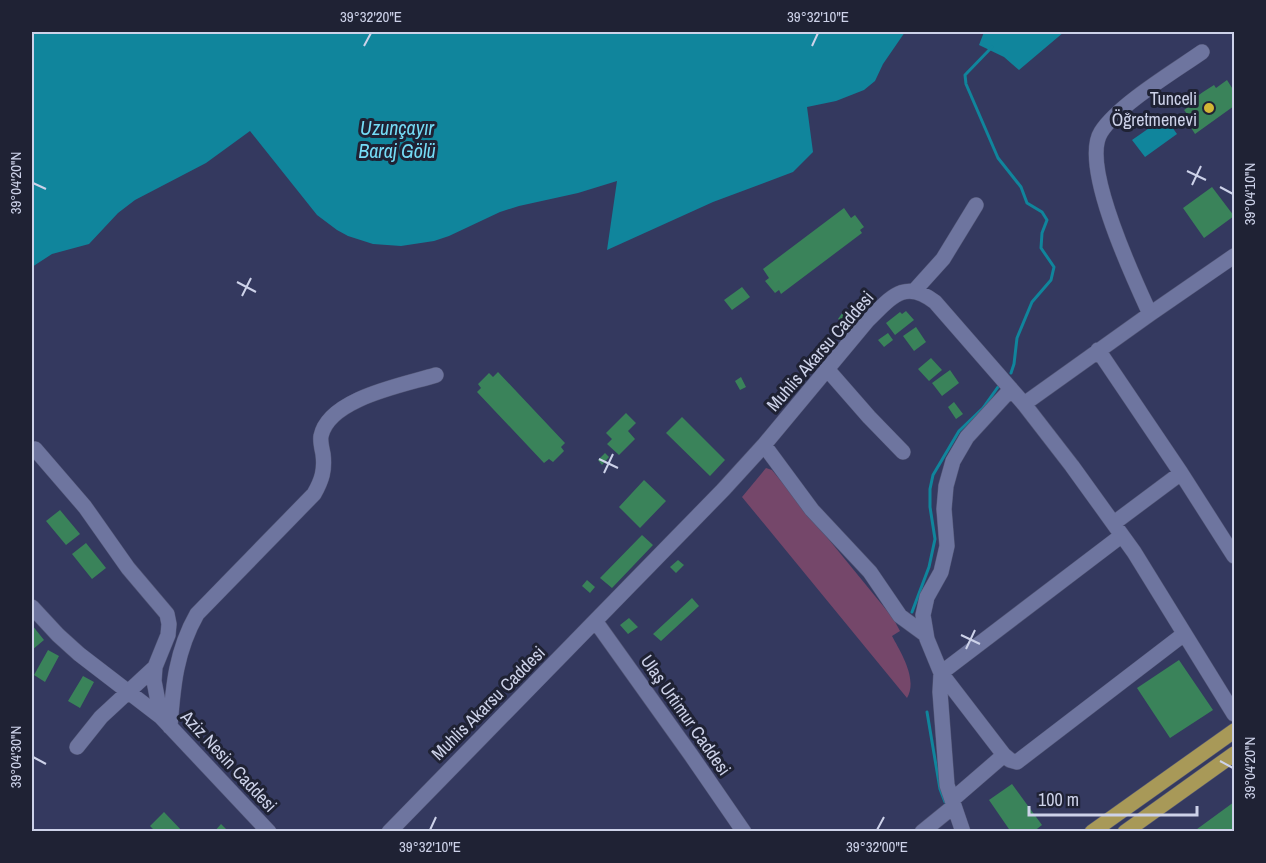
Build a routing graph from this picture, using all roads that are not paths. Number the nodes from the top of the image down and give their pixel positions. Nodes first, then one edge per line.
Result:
1 (1202, 52) dead end
2 (976, 206) dead end
3 (1232, 263) edge
4 (915, 290) junction
5 (1150, 314) junction
6 (1098, 350) junction
7 (827, 369) junction
8 (436, 375) dead end
9 (1011, 389) junction
10 (1024, 404) junction
11 (764, 445) junction
12 (36, 449) dead end
13 (903, 452) dead end
14 (1182, 473) junction
15 (1117, 530) junction
16 (1234, 556) edge
17 (32, 607) edge
18 (596, 622) junction
19 (1184, 634) junction
20 (926, 635) junction
21 (155, 667) junction
22 (941, 673) junction
23 (126, 692) junction
24 (1234, 714) edge
25 (166, 722) junction
26 (1234, 730) edge
27 (77, 747) dead end
28 (1234, 754) edge
29 (1004, 755) junction
30 (953, 803) junction
31 (269, 831) edge
32 (388, 831) edge
33 (744, 831) edge
34 (922, 831) edge
35 (963, 831) edge
36 (1092, 831) edge
37 (1125, 831) edge

1 - 5 street
2 - 4 street
3 - 5 street
4 - 7 street, Muhlis Akarsu Caddesi
4 - 9 street
5 - 6 street
6 - 10 street
6 - 14 street
7 - 11 street, Muhlis Akarsu Caddesi
7 - 13 street
8 - 25 street
9 - 10 street
9 - 20 street
10 - 15 street
11 - 18 street, Muhlis Akarsu Caddesi
11 - 20 street
12 - 21 street
14 - 15 street
14 - 16 street
15 - 19 street
15 - 22 street
17 - 23 street, Aziz Nesin Caddesi
18 - 32 street, Muhlis Akarsu Caddesi
18 - 33 street, Ulaş Urtimur Caddesi
19 - 24 street
19 - 29 street
20 - 22 street
21 - 23 street
21 - 25 street
22 - 29 street
22 - 30 street
23 - 25 street, Aziz Nesin Caddesi
23 - 27 street
25 - 31 street, Aziz Nesin Caddesi
26 - 36 main road
28 - 37 main road
29 - 30 street
30 - 34 street
30 - 35 street

